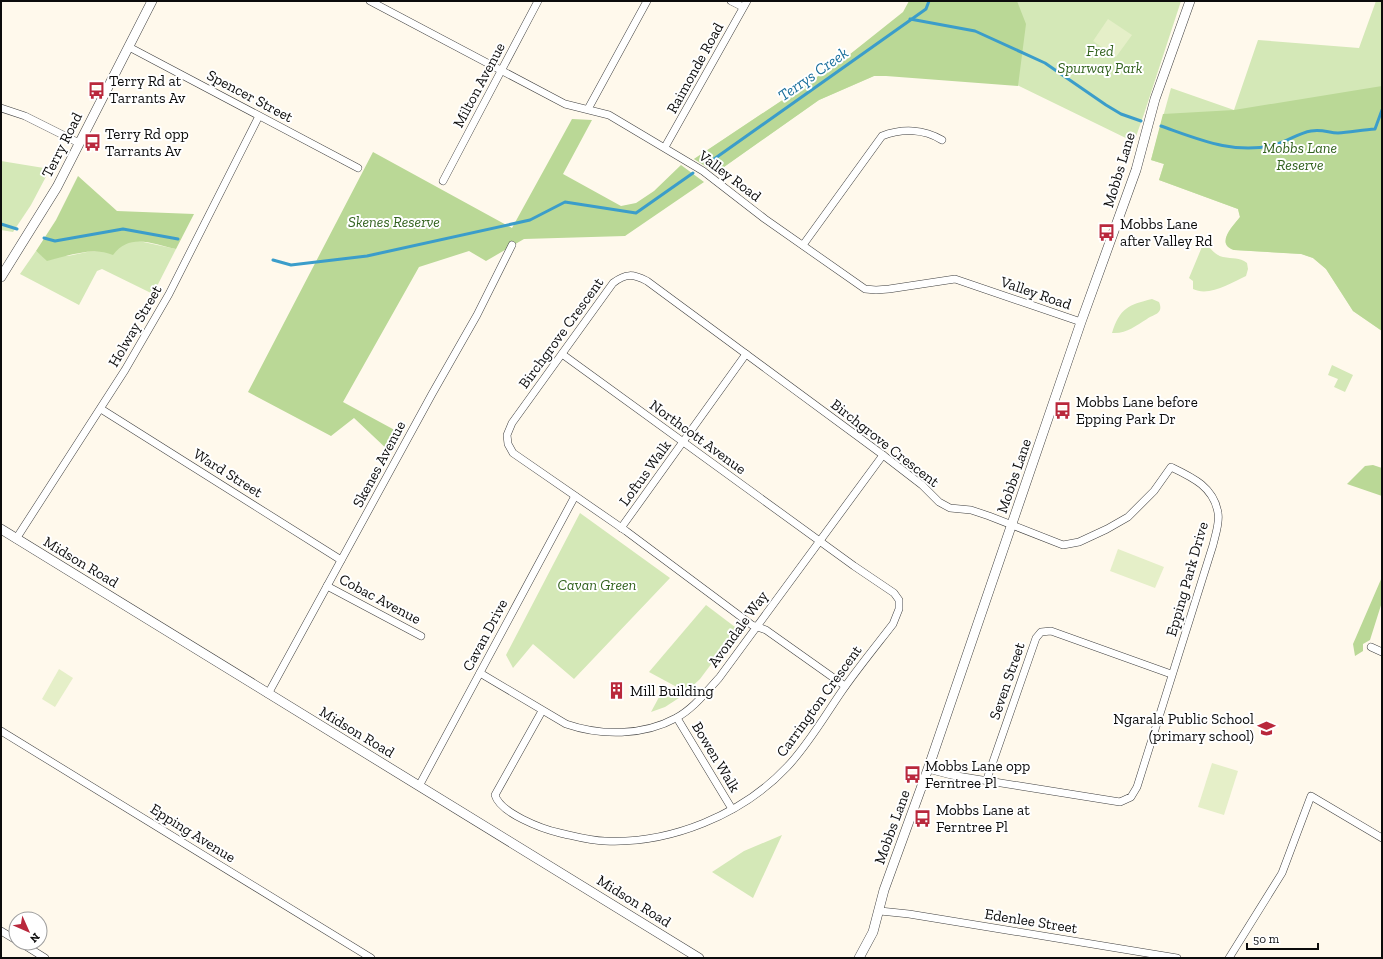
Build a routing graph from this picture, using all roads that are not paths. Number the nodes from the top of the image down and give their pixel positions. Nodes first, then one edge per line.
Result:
1 (152, 1) edge
2 (370, 1) edge
3 (538, 1) edge
4 (647, 1) edge
5 (731, 1) edge
6 (1190, 1) edge
7 (745, 4) edge
8 (129, 47) junction
9 (501, 70) junction
10 (1, 108) edge
11 (588, 109) junction
12 (259, 116) junction
13 (942, 140) dead end
14 (79, 143) junction
15 (665, 147) junction
16 (358, 168) dead end
17 (443, 181) dead end
18 (512, 245) dead end
19 (803, 245) junction
20 (1, 277) edge
21 (1081, 322) junction
22 (562, 354) junction
23 (746, 354) junction
24 (101, 409) junction
25 (683, 442) junction
26 (883, 455) junction
27 (575, 496) junction
28 (1012, 525) junction
29 (621, 528) junction
30 (1, 530) edge
31 (16, 539) junction
32 (819, 541) junction
33 (342, 560) junction
34 (327, 586) junction
35 (756, 626) junction
36 (421, 636) dead end
37 (1371, 647) dead end
38 (1382, 652) edge
39 (480, 673) junction
40 (1172, 674) junction
41 (845, 686) junction
42 (268, 694) junction
43 (542, 711) junction
44 (677, 718) junction
45 (1, 731) edge
46 (928, 769) junction
47 (987, 779) junction
48 (418, 786) junction
49 (732, 809) junction
50 (1382, 838) edge
51 (880, 911) junction
52 (33, 951) edge
53 (45, 958) edge
54 (371, 958) edge
55 (699, 958) edge
56 (859, 958) edge
57 (1177, 958) edge
58 (1229, 958) edge

1 - 8 street, Terry Road
2 - 9 street, Valley Road
3 - 9 street, Milton Avenue
4 - 11 street
5 - 7 street
6 - 21 street, Mobbs Lane
7 - 15 street, Raimonde Road
8 - 12 street, Spencer Street
8 - 14 street, Terry Road
9 - 11 street, Valley Road
9 - 17 street, Milton Avenue
10 - 14 street
11 - 15 street, Valley Road
12 - 16 street, Spencer Street
12 - 24 street, Holway Street
13 - 19 street
14 - 20 street, Terry Road
15 - 19 street, Valley Road
18 - 33 street, Skenes Avenue
19 - 21 street, Valley Road
21 - 28 street, Mobbs Lane
22 - 23 street, Birchgrove Crescent
22 - 25 street, Northcott Avenue
22 - 27 street, Birchgrove Crescent
23 - 25 street, Loftus Walk
23 - 26 street, Birchgrove Crescent
24 - 31 street, Holway Street
24 - 33 street, Ward Street
25 - 29 street, Loftus Walk
25 - 32 street, Northcott Avenue
26 - 28 street, Birchgrove Crescent
26 - 32 street, Avondale Way
27 - 29 street, Birchgrove Crescent
27 - 39 street, Cavan Drive
28 - 40 street, Epping Park Drive
28 - 46 street, Mobbs Lane
29 - 35 street, Birchgrove Crescent
30 - 31 street, Midson Road
31 - 42 street, Midson Road
32 - 35 street, Avondale Way
32 - 41 street, Carrington Crescent
33 - 34 street, Skenes Avenue
34 - 36 street, Cobac Avenue
34 - 42 street, Skenes Avenue
35 - 41 street, Birchgrove Crescent
35 - 44 street, Avondale Way
37 - 38 street
39 - 43 street, Avondale Way
39 - 48 street, Cavan Drive
40 - 47 street
40 - 47 street, Seven Street
41 - 49 street, Carrington Crescent
42 - 48 street, Midson Road
43 - 44 street, Avondale Way
43 - 49 street, Carrington Crescent
44 - 49 street, Bowen Walk
45 - 54 street, Epping Avenue
46 - 47 street
46 - 51 street, Mobbs Lane
48 - 55 street, Midson Road
50 - 58 street
51 - 56 street, Mobbs Lane
51 - 57 street, Edenlee Street
52 - 53 street

